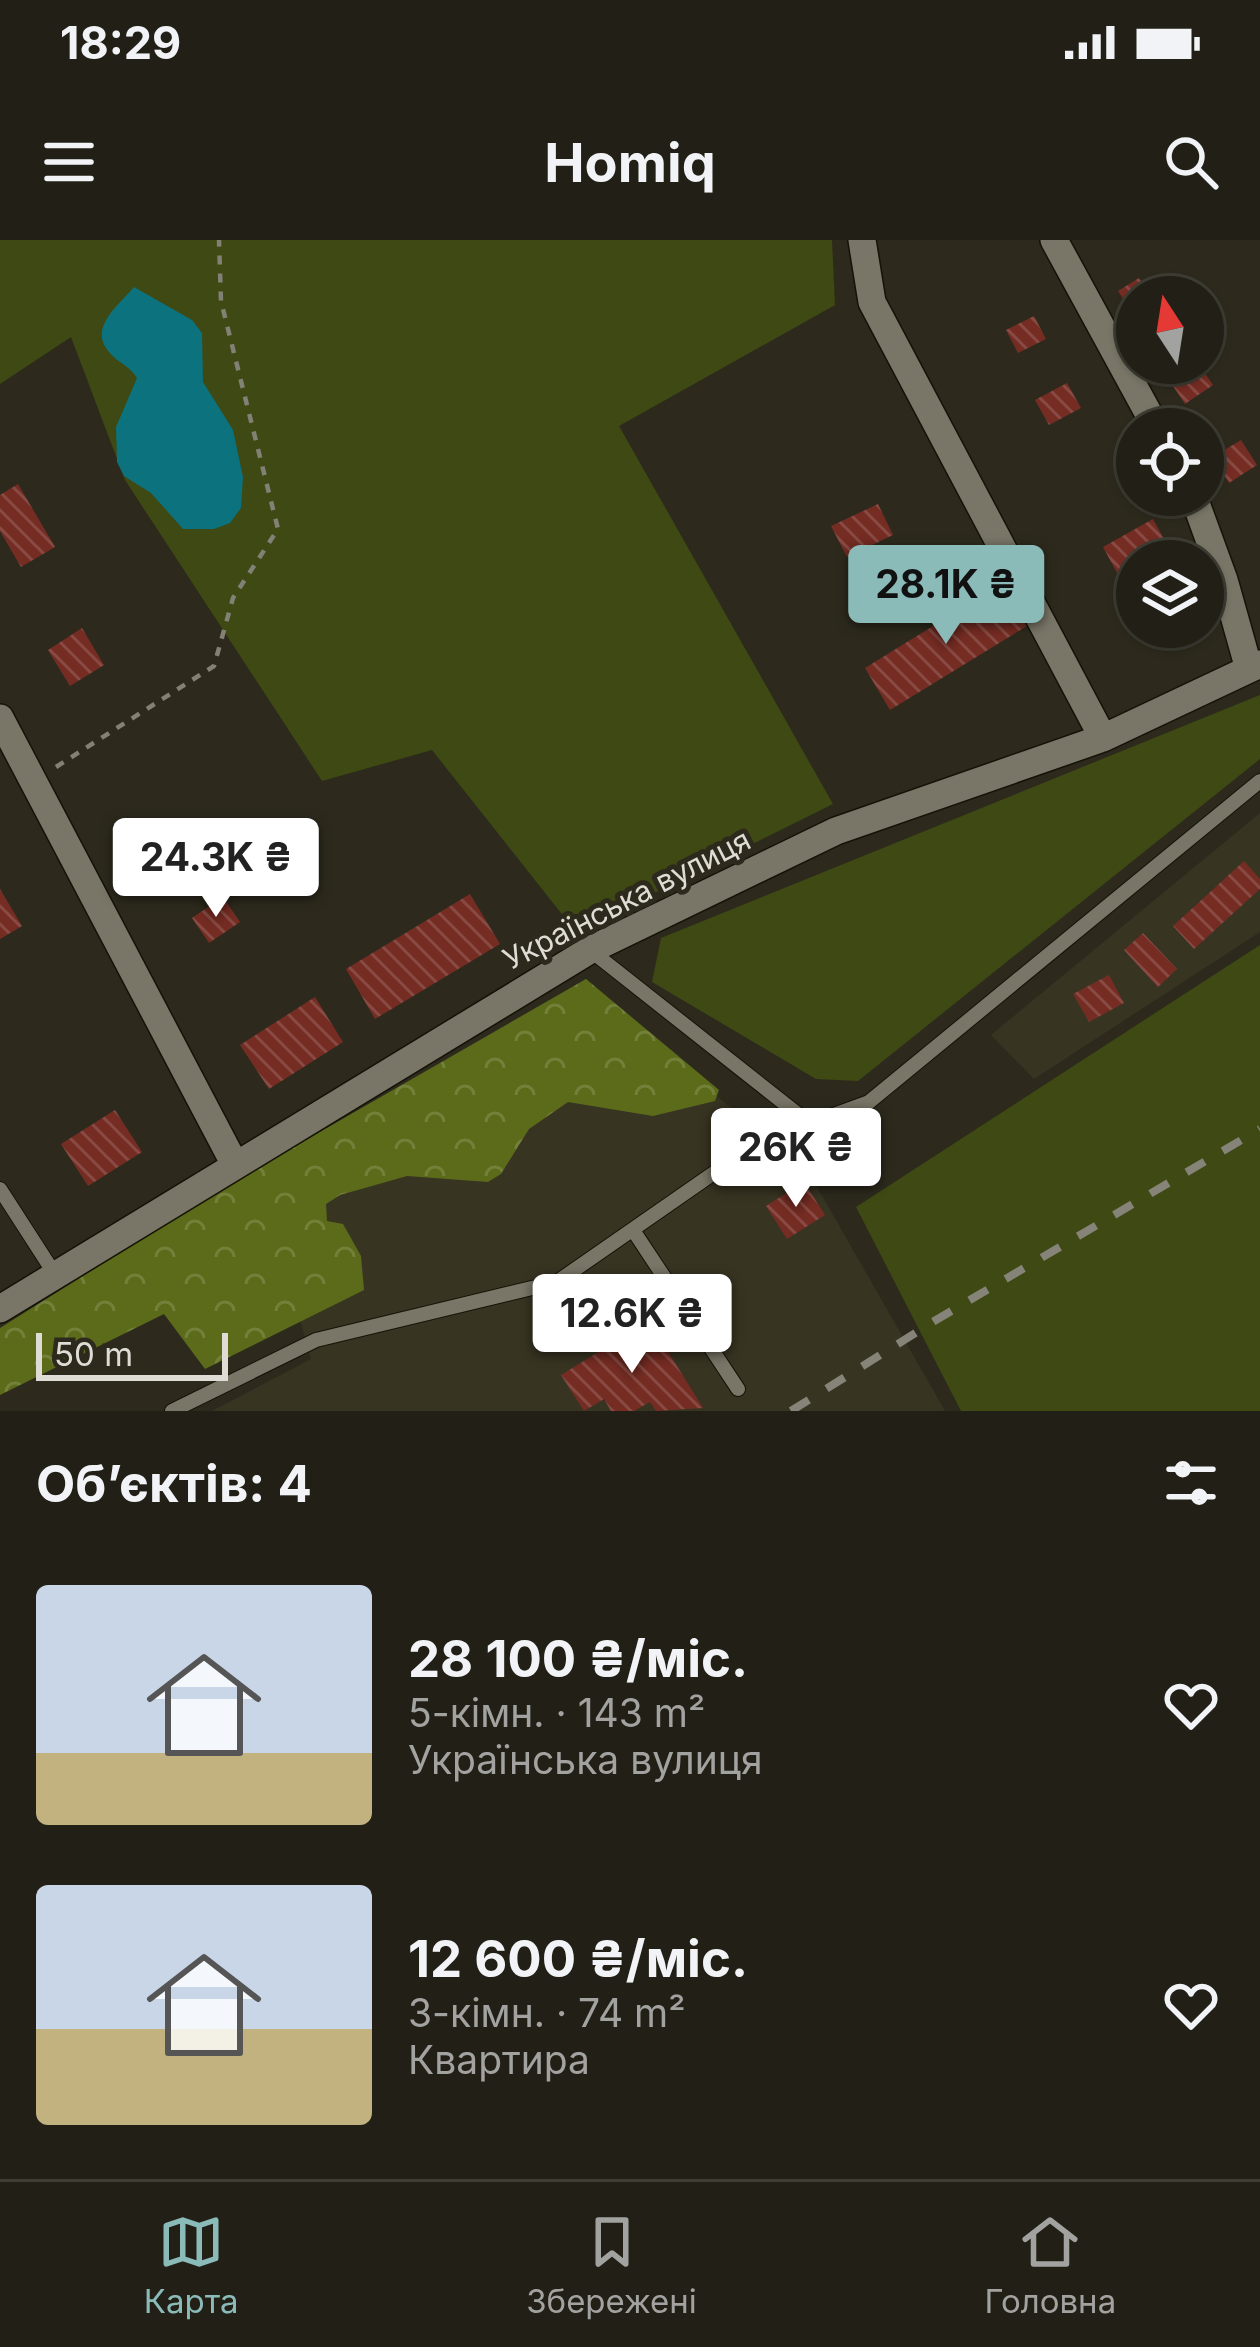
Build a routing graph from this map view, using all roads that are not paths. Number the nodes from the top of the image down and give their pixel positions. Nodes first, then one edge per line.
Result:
1 (862, 240) edge
2 (1054, 240) edge
3 (1146, 408) edge
4 (1200, 516) edge
5 (1255, 666) edge
6 (0, 718) edge
7 (1103, 738) junction
8 (1260, 781) edge
9 (590, 950) junction
10 (809, 1123) junction
11 (234, 1163) junction
12 (0, 1189) edge
13 (633, 1230) junction
14 (56, 1276) junction
15 (0, 1309) edge
16 (738, 1389) dead end
17 (172, 1411) edge

1 - 7 street
2 - 3 street
4 - 5 street
5 - 7 street, Українська вулиця
6 - 11 street
7 - 9 street, Українська вулиця
8 - 10 lane
9 - 10 lane
9 - 11 street, Українська вулиця
10 - 13 lane
11 - 14 street, Українська вулиця
12 - 14 lane
13 - 16 lane
13 - 17 lane
14 - 15 street, Українська вулиця

